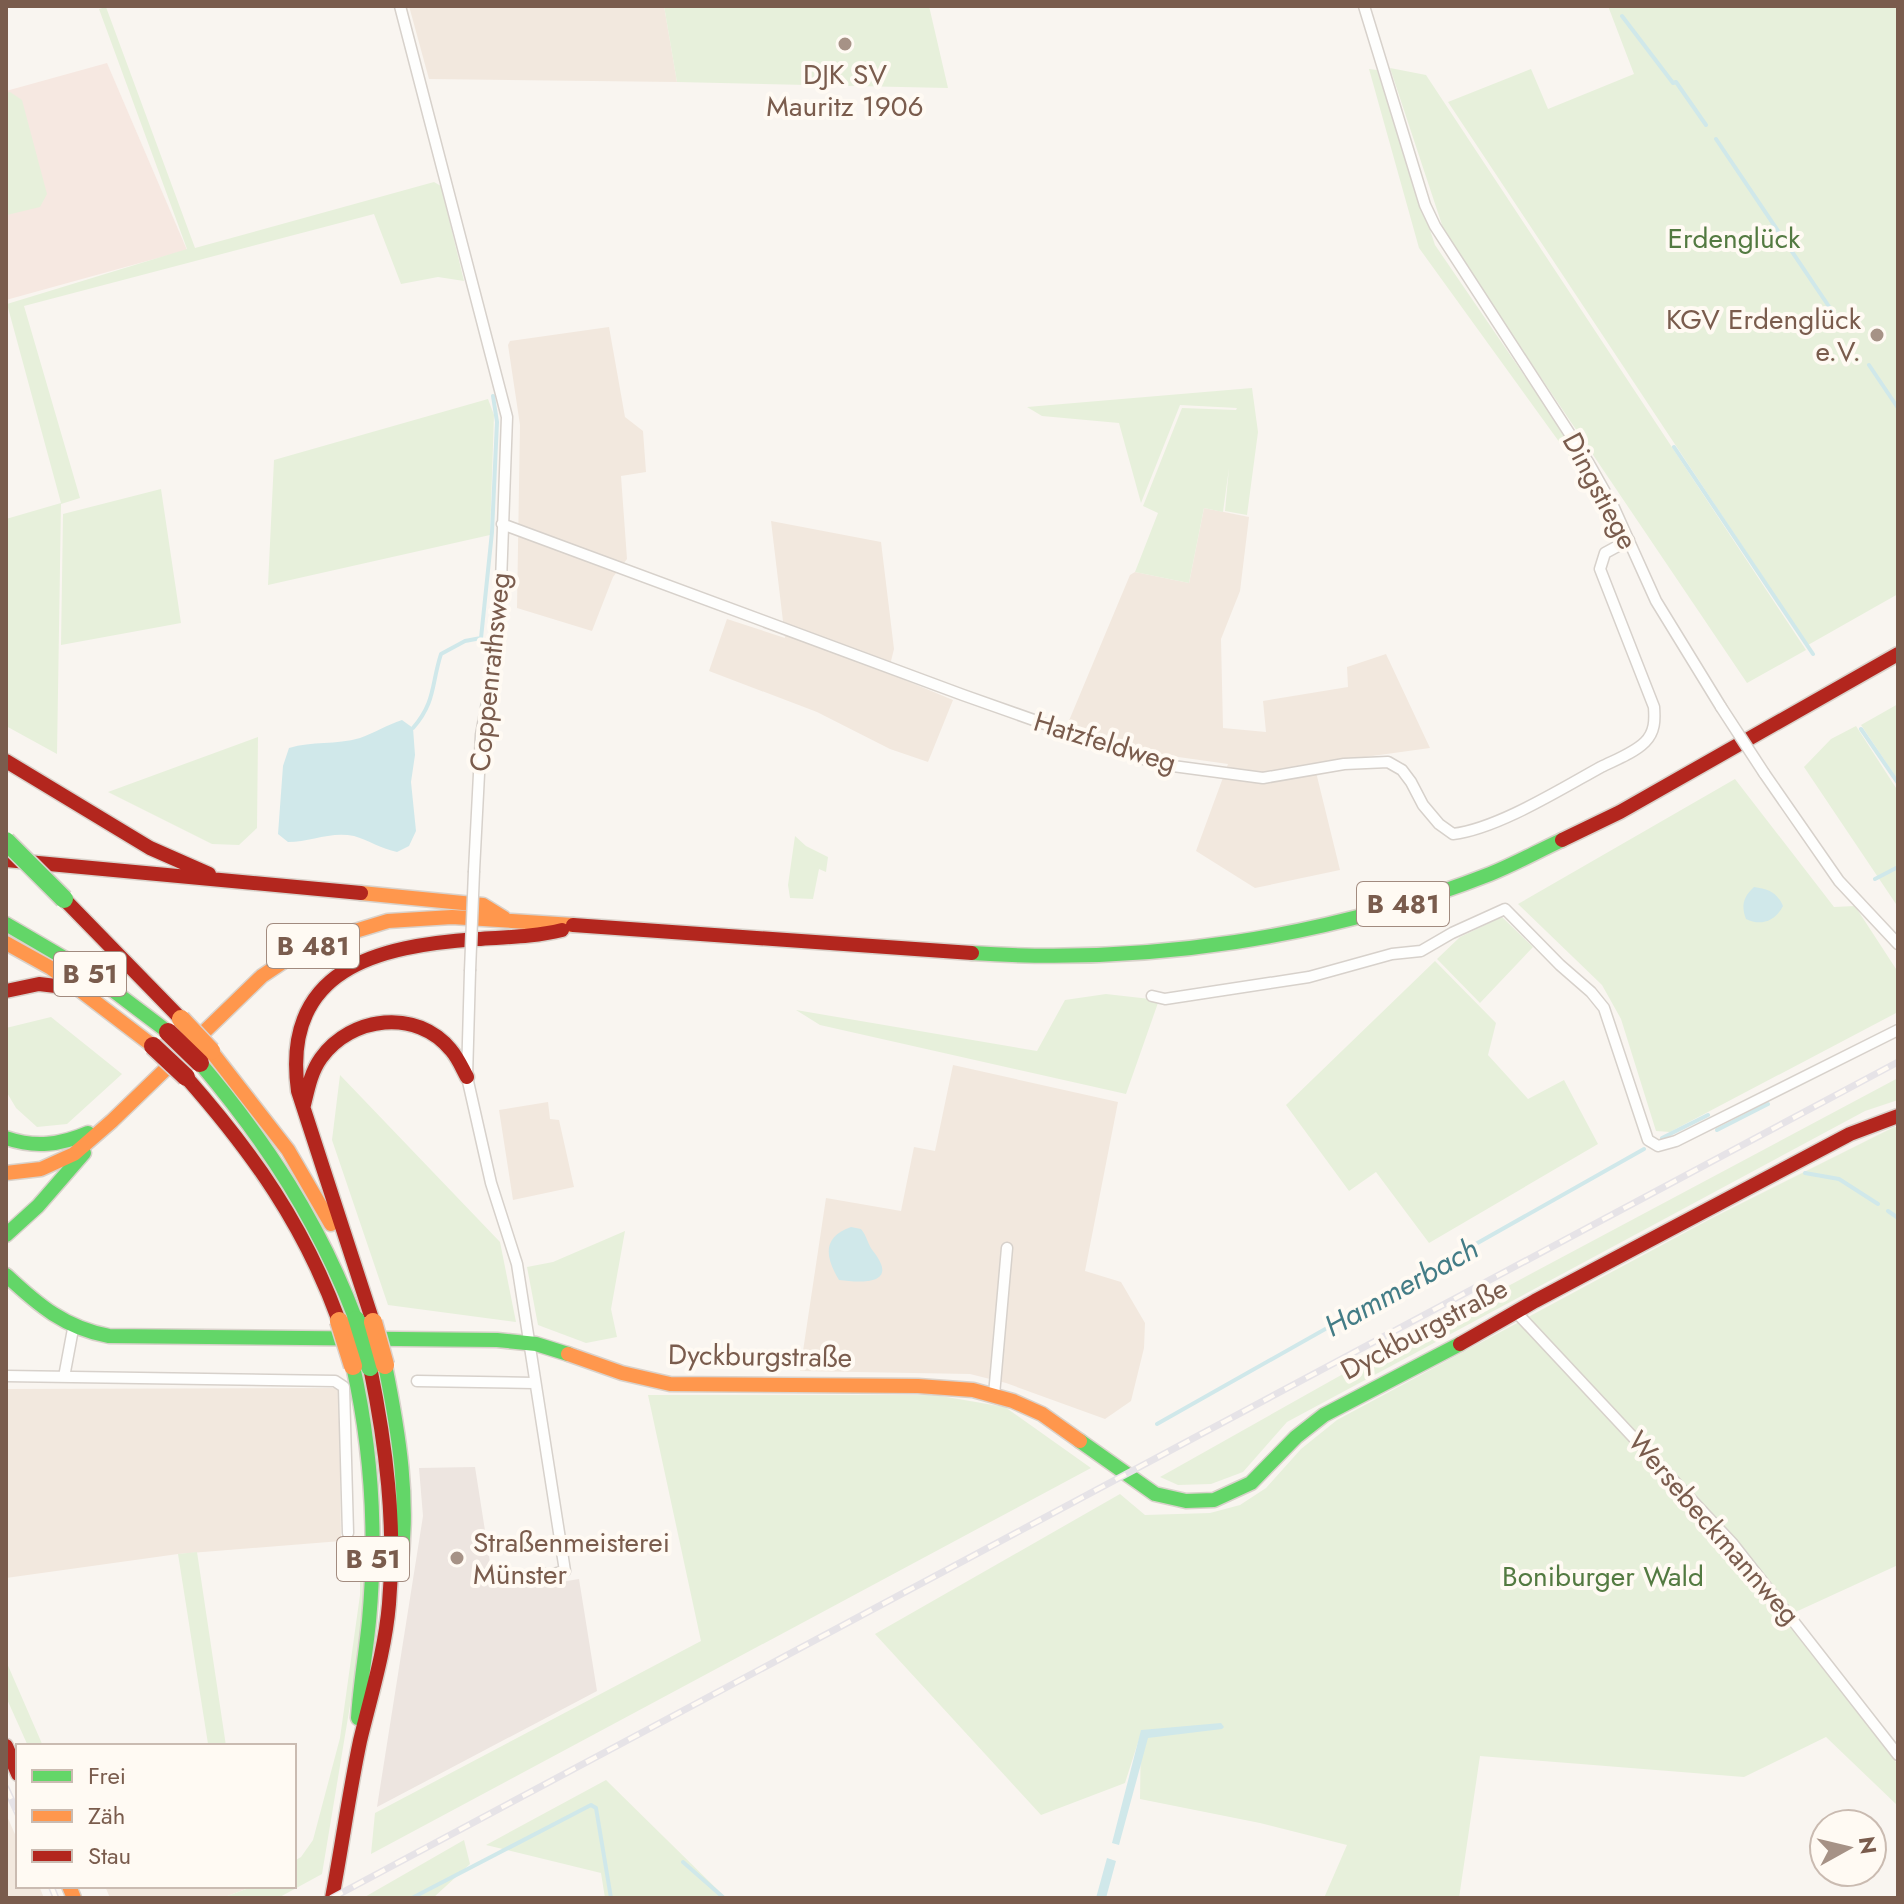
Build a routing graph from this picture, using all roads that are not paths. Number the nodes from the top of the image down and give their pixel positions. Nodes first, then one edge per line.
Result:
1 (400, 6) edge
2 (1364, 6) edge
3 (502, 524) junction
4 (1629, 540) junction
5 (1898, 654) edge
6 (6, 761) edge
7 (6, 841) edge
8 (6, 860) edge
9 (227, 880) junction
10 (510, 921) junction
11 (6, 924) edge
12 (576, 926) junction
13 (6, 943) edge
14 (1898, 944) edge
15 (6, 991) edge
16 (83, 991) junction
17 (1152, 996) dead end
18 (174, 1025) junction
19 (1898, 1030) edge
20 (206, 1057) junction
21 (467, 1077) junction
22 (304, 1112) junction
23 (1898, 1116) edge
24 (112, 1121) junction
25 (6, 1138) edge
26 (6, 1173) edge
27 (6, 1235) edge
28 (1007, 1248) dead end
29 (353, 1265) junction
30 (6, 1275) edge
31 (1516, 1312) junction
32 (356, 1321) junction
33 (73, 1329) junction
34 (531, 1343) junction
35 (369, 1366) junction
36 (6, 1376) edge
37 (64, 1377) junction
38 (417, 1381) dead end
39 (534, 1383) junction
40 (994, 1395) junction
41 (348, 1533) dead end
42 (549, 1575) dead end
43 (6, 1746) edge
44 (358, 1753) junction
45 (1898, 1755) edge
46 (16, 1769) edge
47 (332, 1898) edge

1 - 3 street, Coppenrathsweg
2 - 4 street, Dingstiege
3 - 4 street, Hatzfeldweg
3 - 21 street, Coppenrathsweg, bridge
4 - 14 street, Dingstiege, bridge
5 - 12 main road, B 481
6 - 9 main road
7 - 18 main road, bridge
8 - 9 main road
9 - 10 main road
10 - 12 main road, B 481
10 - 24 main road, B 481
11 - 18 main road, B 51
12 - 22 main road
13 - 16 main road, B 51
15 - 16 main road
16 - 32 main road, B 51, bridge
17 - 19 street
18 - 20 main road, bridge
20 - 29 main road
20 - 32 main road, B 51
21 - 22 main road
21 - 34 street, Coppenrathsweg
22 - 29 main road
23 - 31 main road, Dyckburgstraße
24 - 25 main road
24 - 26 main road
24 - 27 main road, B 481
28 - 40 street
29 - 32 main road
30 - 33 main road, Dyckburgstraße
31 - 40 main road, Dyckburgstraße
31 - 45 street, Wersebeckmannweg
32 - 35 main road, bridge
32 - 35 main road, B 51, bridge
33 - 34 main road, Dyckburgstraße
33 - 37 street
34 - 39 street
34 - 40 main road, Dyckburgstraße
35 - 44 main road, B 51
35 - 44 main road, B 51
36 - 37 street
37 - 41 street
38 - 39 street
39 - 42 street
43 - 46 main road
44 - 47 main road, B 51

